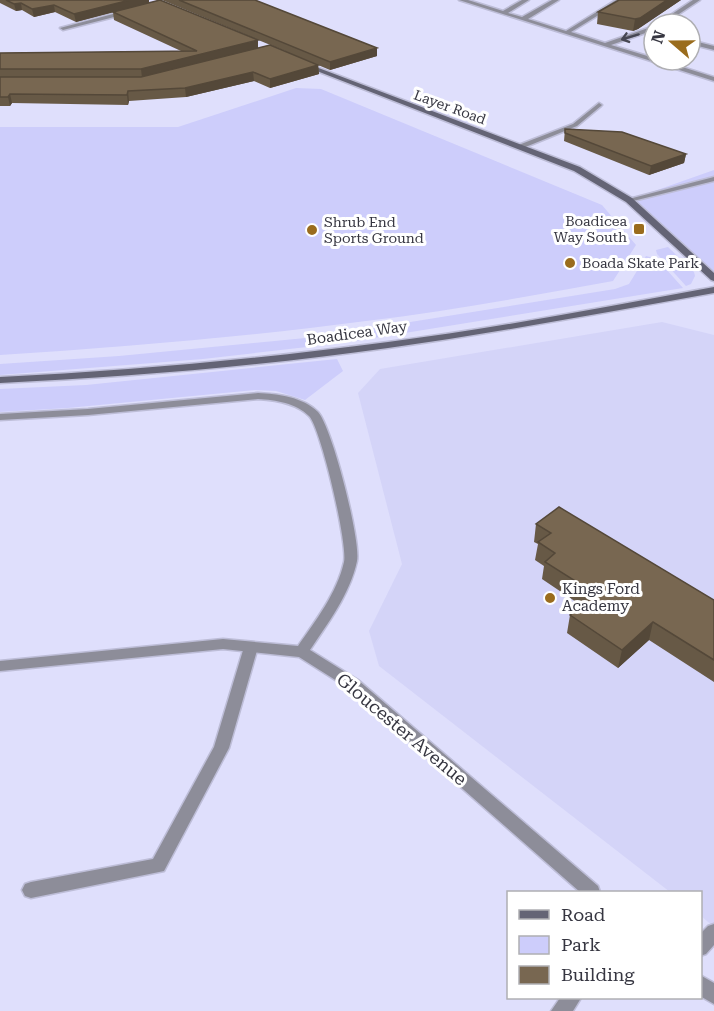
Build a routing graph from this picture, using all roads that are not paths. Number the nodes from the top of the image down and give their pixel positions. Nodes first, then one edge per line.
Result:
1 (462, 0) edge
2 (515, 0) edge
3 (556, 0) edge
4 (620, 0) edge
5 (697, 0) edge
6 (529, 3) edge
7 (139, 9) edge
8 (500, 12) junction
9 (678, 12) edge
10 (512, 16) junction
11 (522, 19) junction
12 (63, 28) dead end
13 (566, 33) junction
14 (642, 33) edge
15 (605, 45) junction
16 (642, 56) edge
17 (299, 62) edge
18 (692, 72) edge
19 (714, 79) edge
20 (599, 105) dead end
21 (520, 146) junction
22 (714, 179) edge
23 (629, 200) junction
24 (714, 278) edge
25 (714, 290) edge
26 (0, 380) edge
27 (0, 417) edge
28 (251, 647) junction
29 (302, 652) junction
30 (0, 666) edge
31 (31, 890) dead end
32 (591, 891) edge
33 (714, 932) edge
34 (702, 946) edge
35 (702, 986) edge
36 (714, 995) edge
37 (571, 999) edge
38 (560, 1011) edge

1 - 8 street
2 - 8 street
3 - 11 street
4 - 13 street
5 - 9 street
6 - 8 street
6 - 10 street
7 - 12 street
8 - 10 street
10 - 11 street
11 - 13 street
13 - 15 street
14 -> 15 street
15 - 16 street
17 - 21 main road, Layer Road
18 - 19 street
20 - 21 street
21 - 23 main road, Layer Road
22 - 23 street
23 - 24 main road, Layer Road
25 - 26 main road, Boadicea Way
27 - 29 street
28 - 29 street, Gloucester Avenue
28 - 30 street, Gloucester Avenue
28 - 31 street
29 - 32 street, Gloucester Avenue
33 - 34 street
35 - 36 street
37 - 38 street

